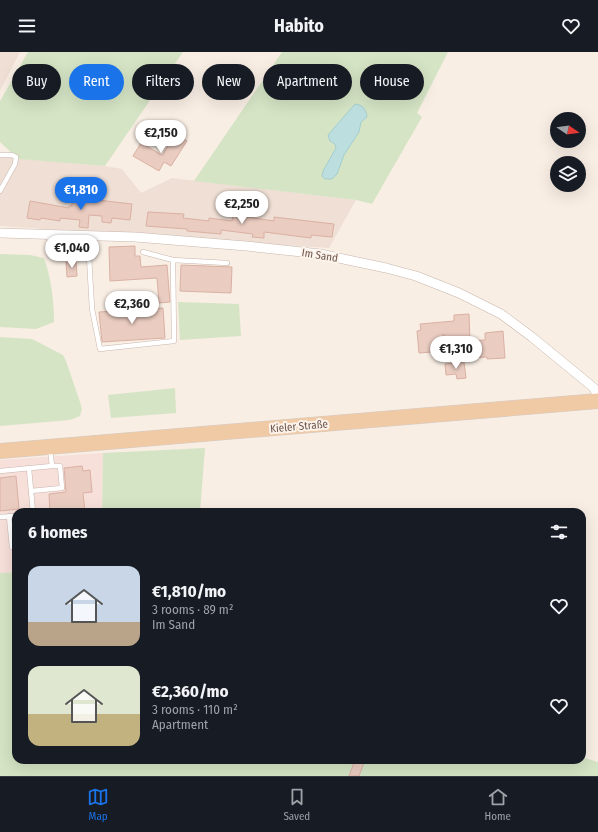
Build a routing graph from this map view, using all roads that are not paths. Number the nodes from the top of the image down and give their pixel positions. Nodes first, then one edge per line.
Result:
1 (0, 155) edge
2 (0, 191) edge
3 (0, 233) edge
4 (45, 235) junction
5 (143, 252) dead end
6 (173, 260) junction
7 (227, 263) dead end
8 (598, 398) edge
9 (598, 401) edge
10 (50, 447) junction
11 (0, 451) edge
12 (52, 466) junction
13 (29, 468) junction
14 (0, 471) edge
15 (31, 491) junction
16 (33, 508) edge
17 (9, 516) joint
18 (0, 517) edge
19 (12, 547) dead end

1 - 2 lane
3 - 4 street, Im Sand
4 - 6 lane
4 - 8 street, Im Sand
5 - 6 lane
6 - 7 lane
9 - 10 main road, Kieler Straße
10 - 11 main road, Kieler Straße
10 - 12 lane
12 - 13 lane
12 - 15 lane
13 - 14 lane
13 - 15 lane
15 - 16 lane
17 - 18 lane
17 - 19 lane

